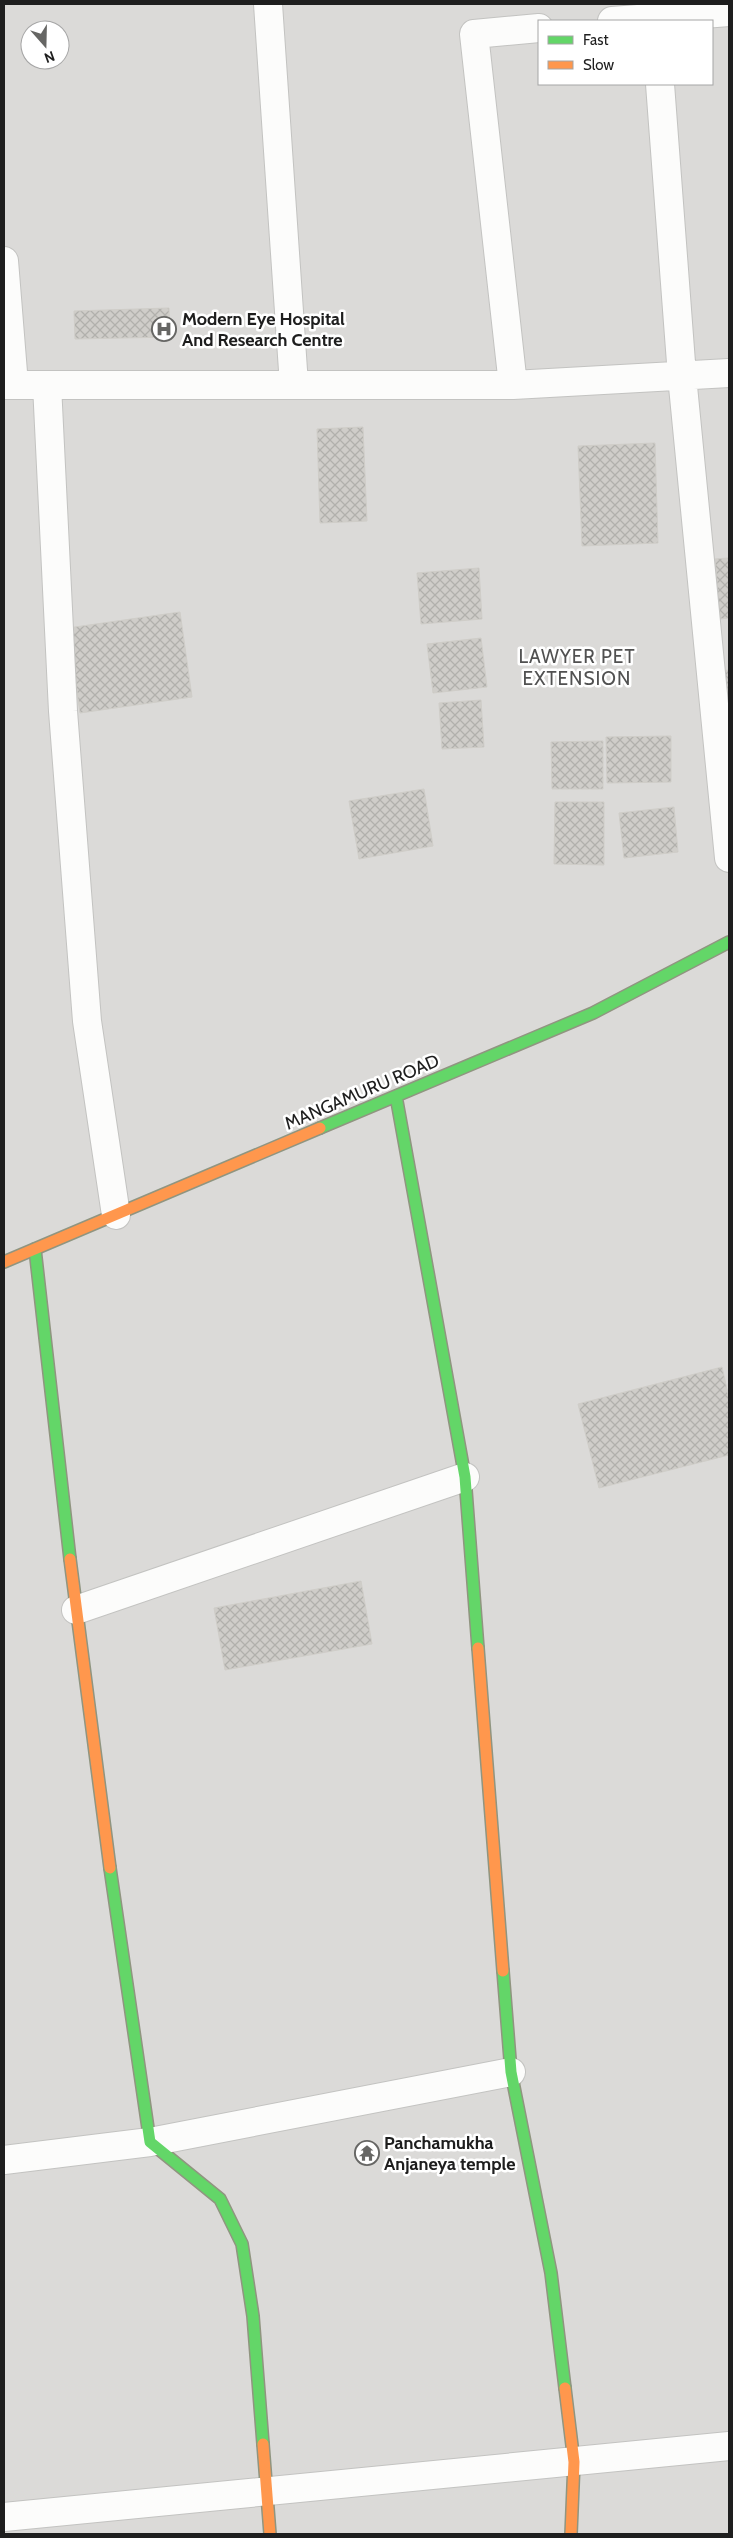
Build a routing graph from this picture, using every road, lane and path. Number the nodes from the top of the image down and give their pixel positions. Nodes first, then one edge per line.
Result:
1 (268, 4) edge
2 (729, 12) edge
3 (654, 14) edge
4 (618, 20) edge
5 (538, 28) edge
6 (660, 85) edge
7 (4, 261) edge
8 (729, 373) edge
9 (682, 376) junction
10 (9, 385) edge
11 (47, 385) junction
12 (294, 385) junction
13 (513, 385) junction
14 (729, 858) edge
15 (729, 942) edge
16 (396, 1096) junction
17 (116, 1215) junction
18 (35, 1249) junction
19 (4, 1262) edge
20 (465, 1477) junction
21 (76, 1610) junction
22 (511, 2072) junction
23 (150, 2142) junction
24 (4, 2160) edge
25 (729, 2446) edge
26 (574, 2462) junction
27 (267, 2493) junction
28 (4, 2517) edge
29 (270, 2534) edge
30 (571, 2534) edge

1 - 12 street
2 - 3 street
3 - 4 street
5 - 13 street
6 - 9 street
7 - 10 street
8 - 9 street
9 - 13 street
9 - 14 street
10 - 11 street
11 - 12 street
11 - 17 street
12 - 13 street
15 - 16 street, MANGAMURU ROAD
16 - 17 street, MANGAMURU ROAD
16 - 20 street
17 - 18 street, MANGAMURU ROAD
18 - 19 street, MANGAMURU ROAD
18 - 21 street
20 - 21 street
20 - 22 street
21 - 23 street
22 - 23 street
22 - 26 street
23 - 24 street
23 - 27 street
25 - 26 street
26 - 27 street
26 - 30 street
27 - 28 street
27 - 29 street

